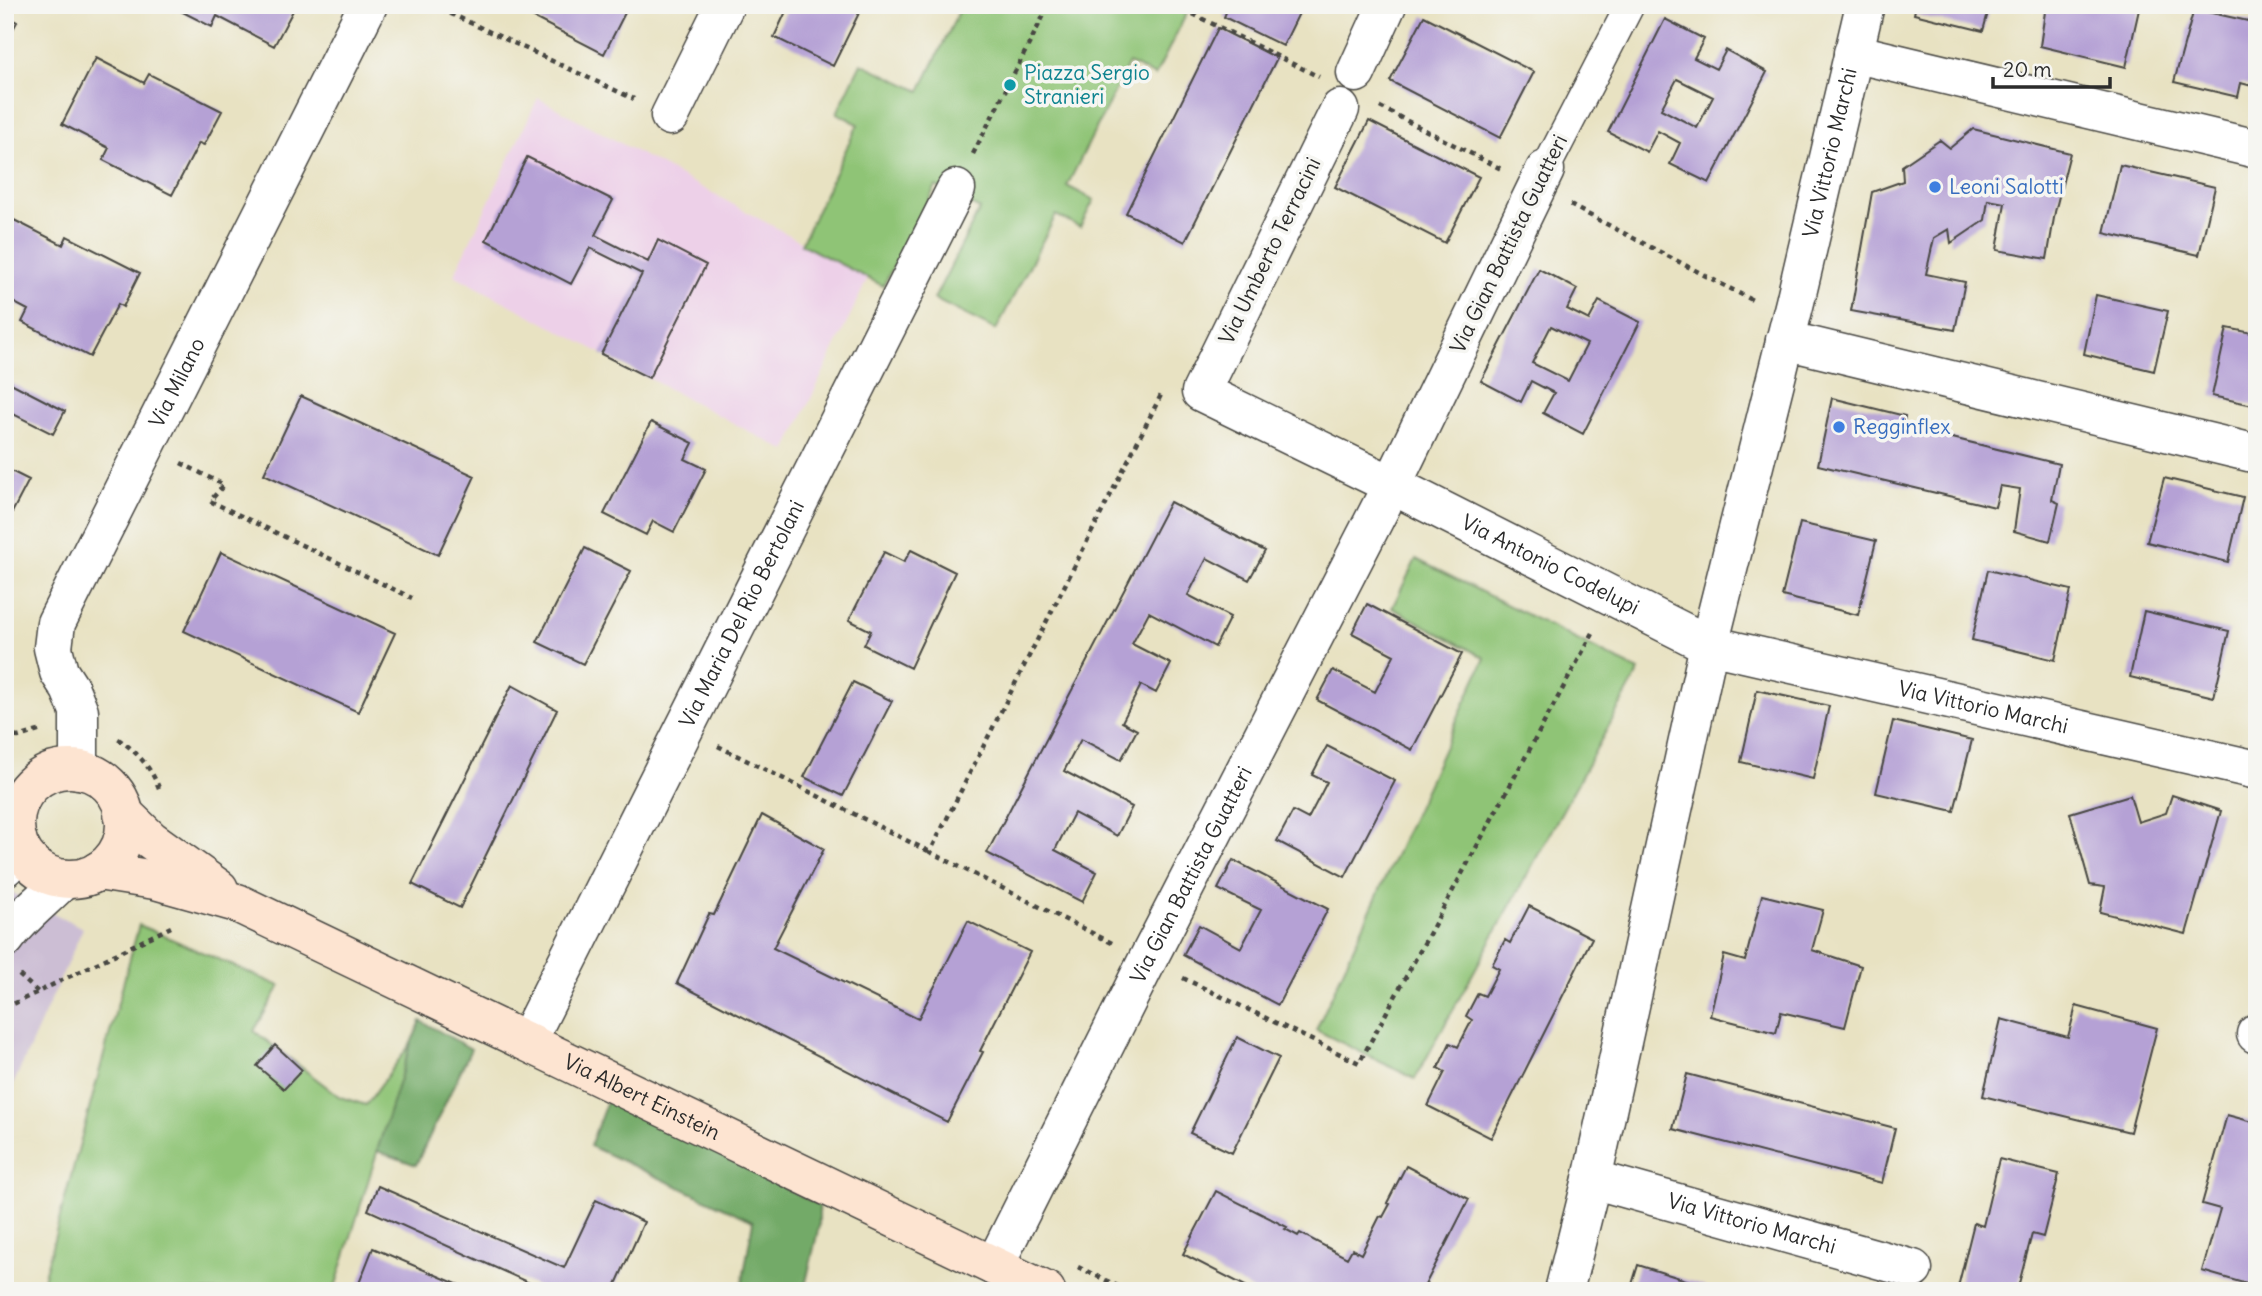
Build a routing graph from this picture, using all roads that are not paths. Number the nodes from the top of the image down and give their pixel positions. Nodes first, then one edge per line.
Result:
1 (368, 5) edge
2 (725, 5) edge
3 (1387, 5) edge
4 (1630, 5) edge
5 (1865, 5) edge
6 (1853, 53) junction
7 (670, 116) road end
8 (2257, 149) edge
9 (1545, 170) joint
10 (956, 189) road end
11 (1785, 340) junction
12 (2257, 454) edge
13 (1392, 485) junction
14 (1709, 645) junction
15 (5, 769) edge
16 (2257, 770) edge
17 (62, 772) junction
18 (123, 813) junction
19 (10, 838) edge
20 (81, 875) junction
21 (237, 903) junction
22 (10, 956) edge
23 (527, 1041) junction
24 (1592, 1179) junction
25 (994, 1266) junction
26 (1913, 1269) dead end
27 (1046, 1291) edge
28 (1564, 1291) edge

1 - 17 street, Via Milano
2 - 7 street
3 - 13 street, Via Umberto Terracini
4 - 9 street, Via Gian Battista Guatteri
5 - 6 street, Via Vittorio Marchi
6 - 8 street
6 - 11 street, Via Vittorio Marchi
9 - 13 street, Via Gian Battista Guatteri
10 - 23 street, Via Maria Del Rio Bertolani
11 - 12 street
11 - 14 street, Via Vittorio Marchi
13 - 14 street, Via Antonio Codelupi
13 - 25 street, Via Gian Battista Guatteri
14 - 16 street, Via Vittorio Marchi
14 - 24 street, Via Vittorio Marchi
15 - 17 main road
17 - 18 main road
17 - 19 main road
18 - 20 main road
18 - 21 main road, Via Albert Einstein
19 - 20 main road
20 - 21 main road, Via Albert Einstein
20 - 22 street
21 - 23 main road, Via Albert Einstein
23 - 25 main road, Via Albert Einstein
24 - 26 street, Via Vittorio Marchi
24 - 28 street, Via Vittorio Marchi
25 - 27 main road, Via Albert Einstein

